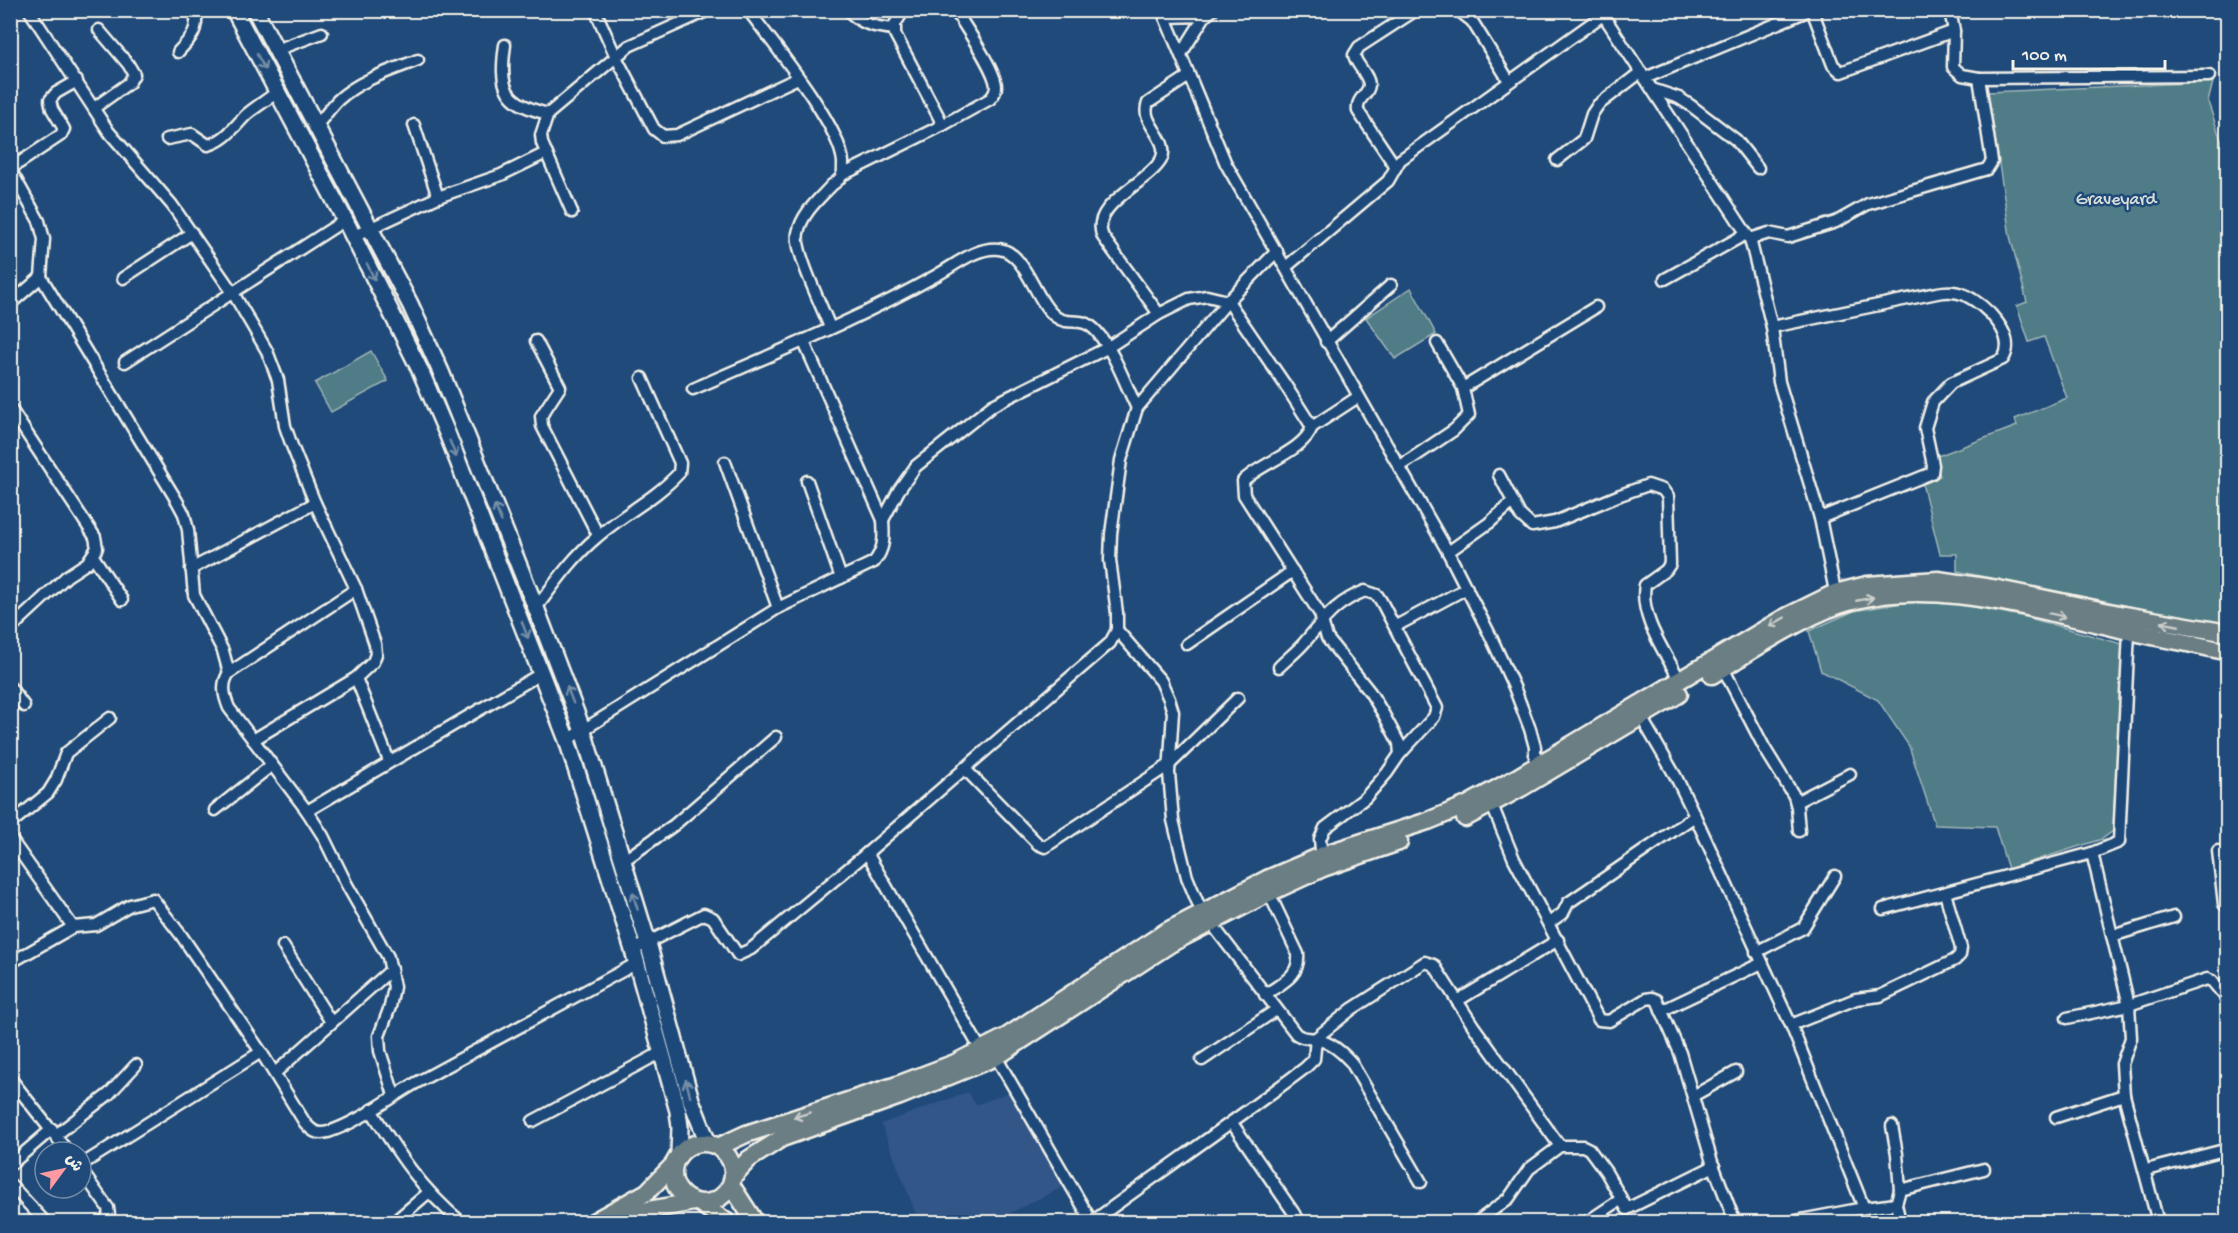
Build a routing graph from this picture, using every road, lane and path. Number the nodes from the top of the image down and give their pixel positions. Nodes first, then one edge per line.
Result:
1 (196, 10) edge
2 (234, 10) edge
3 (255, 10) edge
4 (595, 10) edge
5 (709, 10) edge
6 (748, 10) edge
7 (848, 10) edge
8 (904, 10) edge
9 (955, 10) edge
10 (1416, 10) edge
11 (1458, 10) edge
12 (1811, 10) edge
13 (1950, 10) edge
14 (33, 12) edge
15 (1209, 13) edge
16 (1601, 13) edge
17 (1164, 14) edge
18 (894, 28) junction
19 (99, 30) dead end
20 (1954, 31) junction
21 (322, 33) dead end
22 (505, 45) dead end
23 (276, 50) junction
24 (178, 52) dead end
25 (1181, 54) junction
26 (616, 57) junction
27 (418, 60) dead end
28 (1643, 75) junction
29 (1189, 76) junction
30 (2209, 76) dead end
31 (798, 78) junction
32 (1979, 78) junction
33 (77, 81) junction
34 (1509, 81) junction
35 (1652, 89) junction
36 (277, 92) junction
37 (94, 108) junction
38 (548, 114) junction
39 (317, 125) junction
40 (414, 125) dead end
41 (944, 125) junction
42 (167, 139) dead end
43 (546, 153) junction
44 (1557, 160) dead end
45 (1395, 166) junction
46 (1758, 168) dead end
47 (10, 169) edge
48 (842, 175) junction
49 (438, 196) junction
50 (572, 212) dead end
51 (345, 219) junction
52 (371, 228) junction
53 (192, 233) junction
54 (354, 236) junction
55 (1748, 236) junction
56 (1277, 251) junction
57 (1286, 267) junction
58 (41, 277) junction
59 (123, 278) dead end
60 (1665, 279) dead end
61 (1391, 285) dead end
62 (234, 293) junction
63 (1228, 302) junction
64 (10, 304) edge
65 (1596, 307) dead end
66 (1159, 314) junction
67 (1772, 327) junction
68 (830, 328) junction
69 (803, 340) junction
70 (536, 341) dead end
71 (1326, 342) junction
72 (1437, 344) dead end
73 (1107, 348) junction
74 (125, 362) dead end
75 (642, 378) dead end
76 (1463, 388) junction
77 (693, 389) dead end
78 (1358, 397) junction
79 (10, 408) edge
80 (1137, 408) junction
81 (1312, 427) junction
82 (725, 462) dead end
83 (1399, 467) junction
84 (1499, 475) dead end
85 (807, 481) dead end
86 (1513, 502) junction
87 (315, 503) junction
88 (1820, 518) junction
89 (883, 520) junction
90 (598, 535) junction
91 (1448, 552) junction
92 (93, 556) junction
93 (191, 569) junction
94 (1293, 571) junction
95 (841, 578) junction
96 (1467, 588) junction
97 (356, 589) junction
98 (1995, 595) junction
99 (1837, 599) junction
100 (122, 600) dead end
101 (536, 608) junction
102 (778, 608) junction
103 (1322, 620) junction
104 (1396, 626) junction
105 (10, 629) edge
106 (1117, 630) junction
107 (2129, 631) junction
108 (2228, 633) edge
109 (1187, 644) dead end
110 (2228, 652) edge
111 (1279, 667) dead end
112 (1723, 668) junction
113 (542, 673) junction
114 (229, 674) junction
115 (356, 678) junction
116 (1680, 681) junction
117 (10, 687) edge
118 (1238, 698) dead end
119 (24, 706) dead end
120 (1641, 717) junction
121 (110, 718) dead end
122 (583, 731) junction
123 (776, 737) dead end
124 (253, 740) junction
125 (567, 740) junction
126 (1401, 754) junction
127 (389, 761) junction
128 (272, 765) junction
129 (1169, 765) junction
130 (964, 768) junction
131 (1535, 773) junction
132 (1850, 774) dead end
133 (1796, 802) junction
134 (1492, 805) junction
135 (215, 810) dead end
136 (307, 811) junction
137 (1695, 816) junction
138 (10, 824) edge
139 (1799, 831) dead end
140 (10, 838) edge
141 (2218, 851) dead end
142 (867, 853) junction
143 (2092, 853) junction
144 (623, 861) junction
145 (1322, 862) junction
146 (1835, 876) dead end
147 (1269, 892) junction
148 (1945, 893) junction
149 (2228, 907) edge
150 (1883, 909) dead end
151 (2174, 917) dead end
152 (1206, 918) junction
153 (1549, 923) junction
154 (73, 927) junction
155 (2112, 936) junction
156 (1558, 940) junction
157 (648, 944) junction
158 (283, 946) dead end
159 (1756, 952) junction
160 (635, 957) junction
161 (10, 963) edge
162 (1762, 963) junction
163 (392, 969) junction
164 (1264, 995) junction
165 (2228, 1000) edge
166 (1457, 1001) junction
167 (2129, 1005) junction
168 (1276, 1010) junction
169 (1661, 1011) junction
170 (2067, 1018) dead end
171 (331, 1022) junction
172 (1791, 1025) junction
173 (1316, 1038) junction
174 (981, 1050) junction
175 (261, 1052) junction
176 (662, 1052) junction
177 (996, 1057) junction
178 (1202, 1060) dead end
179 (136, 1065) dead end
180 (1736, 1072) dead end
181 (275, 1073) junction
182 (10, 1078) edge
183 (394, 1095) junction
184 (2124, 1095) junction
185 (1693, 1096) junction
186 (371, 1110) junction
187 (841, 1110) junction
188 (2056, 1117) dead end
189 (533, 1121) dead end
190 (1232, 1123) junction
191 (1892, 1126) dead end
192 (54, 1132) junction
193 (60, 1140) edge
194 (713, 1145) junction
195 (1560, 1146) junction
196 (2228, 1149) edge
197 (93, 1157) edge
198 (677, 1159) junction
199 (10, 1165) edge
200 (1714, 1166) junction
201 (1984, 1169) dead end
202 (2145, 1170) junction
203 (733, 1180) junction
204 (1422, 1182) dead end
205 (10, 1184) edge
206 (93, 1187) edge
207 (1900, 1190) junction
208 (428, 1193) junction
209 (1620, 1200) junction
210 (698, 1203) junction
211 (1896, 1204) junction
212 (1864, 1208) junction
213 (45, 1222) edge
214 (103, 1222) edge
215 (394, 1222) edge
216 (461, 1222) edge
217 (593, 1222) edge
218 (619, 1222) edge
219 (726, 1222) edge
220 (755, 1222) edge
221 (1092, 1222) edge
222 (1300, 1222) edge
223 (1477, 1222) edge
224 (1587, 1222) edge
225 (1735, 1222) edge
226 (1790, 1222) edge
227 (1900, 1222) edge
228 (2158, 1222) edge

1 - 24 street
2 -> 36 main road
3 - 23 main road
4 - 26 street
5 - 26 street
6 - 31 street
7 - 18 street
8 - 18 street
9 - 41 street
10 - 45 street
11 - 34 street
12 - 20 street
12 - 28 street
13 - 20 street
14 - 33 street
15 - 17 street
15 - 25 street
16 - 28 street
16 - 34 street
17 - 25 street
18 - 41 street
19 - 37 street
20 - 32 street
21 - 23 street
22 - 38 street
23 - 39 main road
25 - 29 street
26 - 31 street
26 - 38 street
27 - 39 street
28 - 35 street
28 - 44 street
29 - 56 street
29 - 66 street
30 - 32 street
31 - 48 street
32 - 55 street
33 - 37 street
33 - 47 street
34 - 45 street
35 - 46 street
35 - 55 street
36 - 42 street
36 - 51 main road
37 - 53 street
38 - 43 street
39 - 52 main road
40 - 49 street
41 - 48 street
43 - 49 street
43 - 50 street
45 - 57 street
47 - 58 street
48 - 68 street
49 - 52 street
51 - 54 main road
51 - 62 street
52 - 54 street
101 -> 52 main road
53 - 59 street
53 - 62 street
54 -> 113 main road
55 - 60 street
55 - 67 street
56 - 57 street
56 - 63 street
57 - 71 street
58 - 64 street
58 - 93 street
61 - 71 street
62 - 74 street
62 - 87 street
63 - 66 street
63 - 80 street
63 - 81 street
65 - 76 street
66 - 73 street
67 - 88 street
67 - 88 street
68 - 69 street
68 - 73 street
69 - 77 street
69 - 89 street
70 - 90 street
71 - 78 street
72 - 76 street
73 - 80 street
73 - 89 street
75 - 90 street
76 - 83 street
78 - 81 street
78 - 83 street
79 - 92 street
80 - 106 street
81 - 94 street
82 - 102 street
83 - 91 street
84 - 86 street
85 - 95 street
86 - 91 street
86 - 116 street
87 - 93 street
87 - 97 street
88 - 99 street
89 - 95 street
90 - 101 street
91 - 96 street
92 - 100 street
92 - 105 street
93 - 114 street
94 - 103 street
94 - 109 street
95 - 102 street
96 - 104 street
96 - 131 street
97 - 114 street
97 - 115 street
98 - 99 main road
98 -> 107 main road
108 -> 98 main road
99 - 112 main road
99 -> 116 main road
122 -> 101 main road
102 - 122 street
103 - 104 street
103 - 111 street
103 - 126 street
104 - 126 street
106 - 129 street
106 - 130 street
107 - 110 main road
107 - 143 street
112 - 120 main road
112 - 133 street
113 - 125 main road
113 - 127 street
114 - 124 street
115 - 124 street
115 - 127 street
116 - 131 main road
117 - 119 street
118 - 129 street
120 - 131 main road
120 - 137 street
121 - 138 street
122 - 125 street
122 - 144 main road
123 - 144 street
124 - 128 street
125 - 160 main road
126 - 145 street
127 - 136 street
128 - 135 street
128 - 136 street
129 - 130 street
129 - 152 street
130 - 142 street
131 - 134 main road
131 - 145 main road
132 - 133 street
133 - 139 street
134 - 145 main road
134 - 153 street
136 - 163 street
137 - 153 street
137 - 159 street
140 - 154 street
141 - 149 street
142 - 157 street
142 - 174 street
143 - 148 street
143 - 155 street
157 -> 144 main road
145 - 147 main road
145 - 152 main road
146 - 159 street
147 - 152 main road
147 - 164 street
148 - 150 street
148 - 172 street
151 - 155 street
152 - 164 street
152 - 174 main road
152 - 177 main road
153 - 156 street
154 - 161 street
154 - 175 street
155 - 167 street
156 - 166 street
156 - 169 street
157 - 160 street
194 -> 157 main road
158 - 171 street
159 - 162 street
160 - 176 main road
160 - 183 street
162 - 169 street
162 - 172 street
163 - 171 street
163 - 183 street
164 - 168 street
165 - 167 street
166 - 173 street
166 - 195 street
167 - 170 street
167 - 184 street
168 - 173 street
168 - 178 street
169 - 185 street
171 - 181 street
172 - 212 street
173 - 190 street
173 - 204 street
174 - 187 main road
175 - 181 street
175 - 197 street
176 - 189 street
176 - 198 main road
177 - 187 main road
177 - 221 street
179 - 192 street
180 - 185 street
181 - 186 street
182 - 192 street
183 - 186 street
184 - 188 street
184 - 202 street
185 - 200 street
186 - 208 street
187 -> 194 main road
187 - 203 main road
190 - 221 street
190 - 222 street
191 - 207 street
192 - 193 street
192 - 199 street
194 - 198 main road
194 - 203 main road
195 - 209 street
195 - 223 street
196 - 202 street
198 - 210 main road
198 - 217 main road
200 - 209 street
200 - 225 street
201 - 207 street
202 - 228 street
203 - 210 main road
203 - 220 main road
205 - 213 street
206 - 214 street
207 - 211 street
208 - 215 street
208 - 216 street
209 - 224 street
210 - 218 main road
210 - 219 main road
211 - 212 street
211 - 227 street
212 - 226 street

